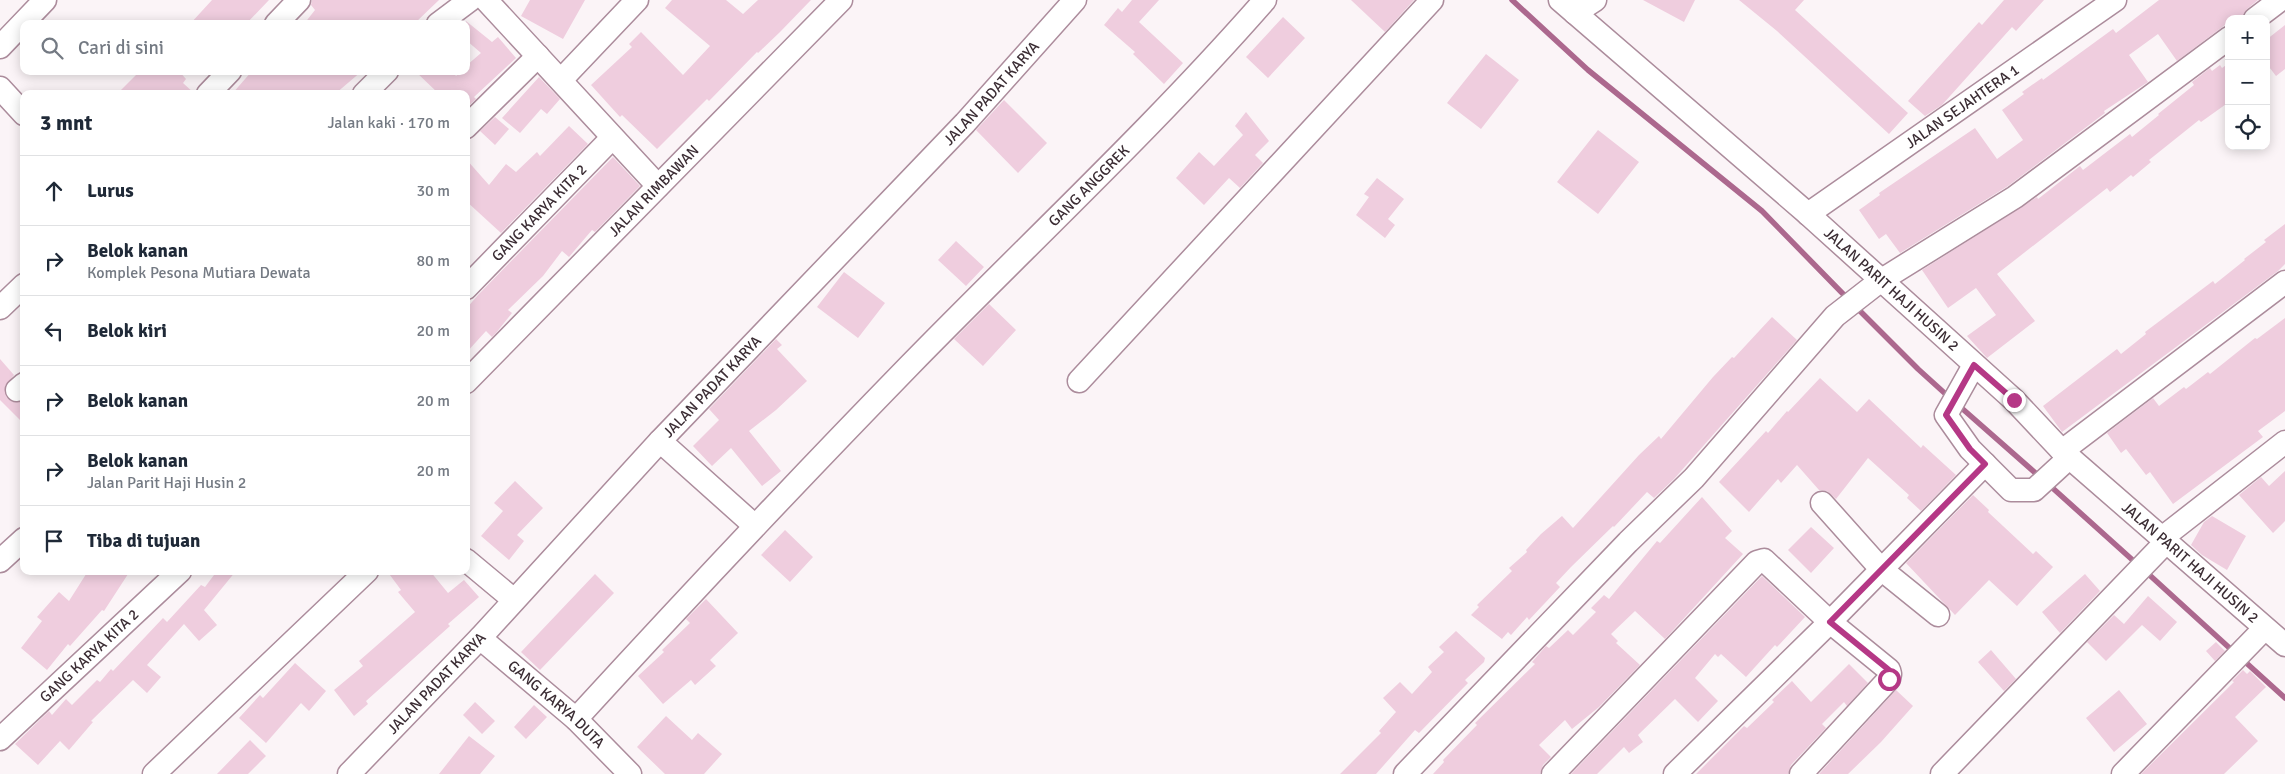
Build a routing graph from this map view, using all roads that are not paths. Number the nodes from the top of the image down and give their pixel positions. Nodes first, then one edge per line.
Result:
1 (45, 0) edge
2 (299, 0) edge
3 (470, 0) edge
4 (486, 0) edge
5 (637, 0) edge
6 (841, 0) edge
7 (1075, 0) edge
8 (1265, 0) edge
9 (1432, 0) edge
10 (1595, 0) edge
11 (2115, 0) edge
12 (2280, 0) edge
13 (1567, 6) edge
14 (2260, 15) edge
15 (26, 20) edge
16 (280, 20) edge
17 (443, 20) edge
18 (20, 26) edge
19 (2225, 41) edge
20 (0, 47) edge
21 (538, 56) junction
22 (226, 75) edge
23 (383, 75) edge
24 (561, 80) junction
25 (0, 88) edge
26 (212, 90) edge
27 (368, 90) edge
28 (20, 110) edge
29 (470, 123) edge
30 (612, 138) junction
31 (658, 186) junction
32 (1808, 214) junction
33 (1880, 281) junction
34 (2285, 282) edge
35 (470, 284) edge
36 (20, 289) edge
37 (0, 308) edge
38 (1974, 365) junction
39 (470, 378) edge
40 (1079, 381) dead end
41 (660, 441) junction
42 (2285, 442) edge
43 (2062, 460) junction
44 (1985, 464) junction
45 (1822, 502) dead end
46 (755, 526) junction
47 (2164, 540) junction
48 (20, 543) edge
49 (0, 561) edge
50 (470, 563) edge
51 (1882, 569) junction
52 (176, 575) edge
53 (363, 575) edge
54 (514, 600) junction
55 (1938, 615) dead end
56 (1830, 622) junction
57 (2259, 634) junction
58 (480, 638) junction
59 (2285, 645) edge
60 (576, 719) junction
61 (0, 740) edge
62 (154, 774) edge
63 (349, 774) edge
64 (630, 774) edge
65 (1405, 774) edge
66 (1553, 774) edge
67 (1675, 774) edge
68 (1801, 774) edge
69 (1942, 774) edge
70 (2123, 774) edge

1 - 15 street
2 - 16 street
3 - 17 street
4 - 21 street
5 - 24 street
6 - 31 street, JALAN RIMBAWAN
7 - 41 street, JALAN PADAT KARYA
8 - 46 street, GANG ANGGREK
9 - 40 street
10 - 13 street
11 - 32 street, JALAN SEJAHTERA 1
12 - 14 street
13 - 32 street, JALAN PARIT HAJI HUSIN 2
18 - 20 street
19 - 33 street
21 - 24 street
21 - 29 street
22 - 26 street
23 - 27 street
24 - 30 street
25 - 28 street
30 - 31 street
30 - 35 street, GANG KARYA KITA 2
31 - 39 street, JALAN RIMBAWAN
32 - 33 street, JALAN PARIT HAJI HUSIN 2
33 - 38 street, JALAN PARIT HAJI HUSIN 2
33 - 65 street
34 - 43 street
36 - 37 street
38 - 43 street, JALAN PARIT HAJI HUSIN 2
38 - 44 street
41 - 46 street
41 - 54 street, JALAN PADAT KARYA
42 - 47 street
43 - 44 street
43 - 47 street, JALAN PARIT HAJI HUSIN 2
44 - 51 street
45 - 51 street
46 - 60 street, GANG ANGGREK
47 - 57 street, JALAN PARIT HAJI HUSIN 2
47 - 69 street
48 - 49 street
50 - 54 street
51 - 55 street
51 - 56 street
52 - 61 street, GANG KARYA KITA 2
53 - 62 street
54 - 58 street, JALAN PADAT KARYA
56 - 66 street
56 - 67 street
56 - 68 street
57 - 59 street, JALAN PARIT HAJI HUSIN 2
57 - 70 street
58 - 60 street, GANG KARYA DUTA
58 - 63 street, JALAN PADAT KARYA
60 - 64 street, GANG KARYA DUTA

